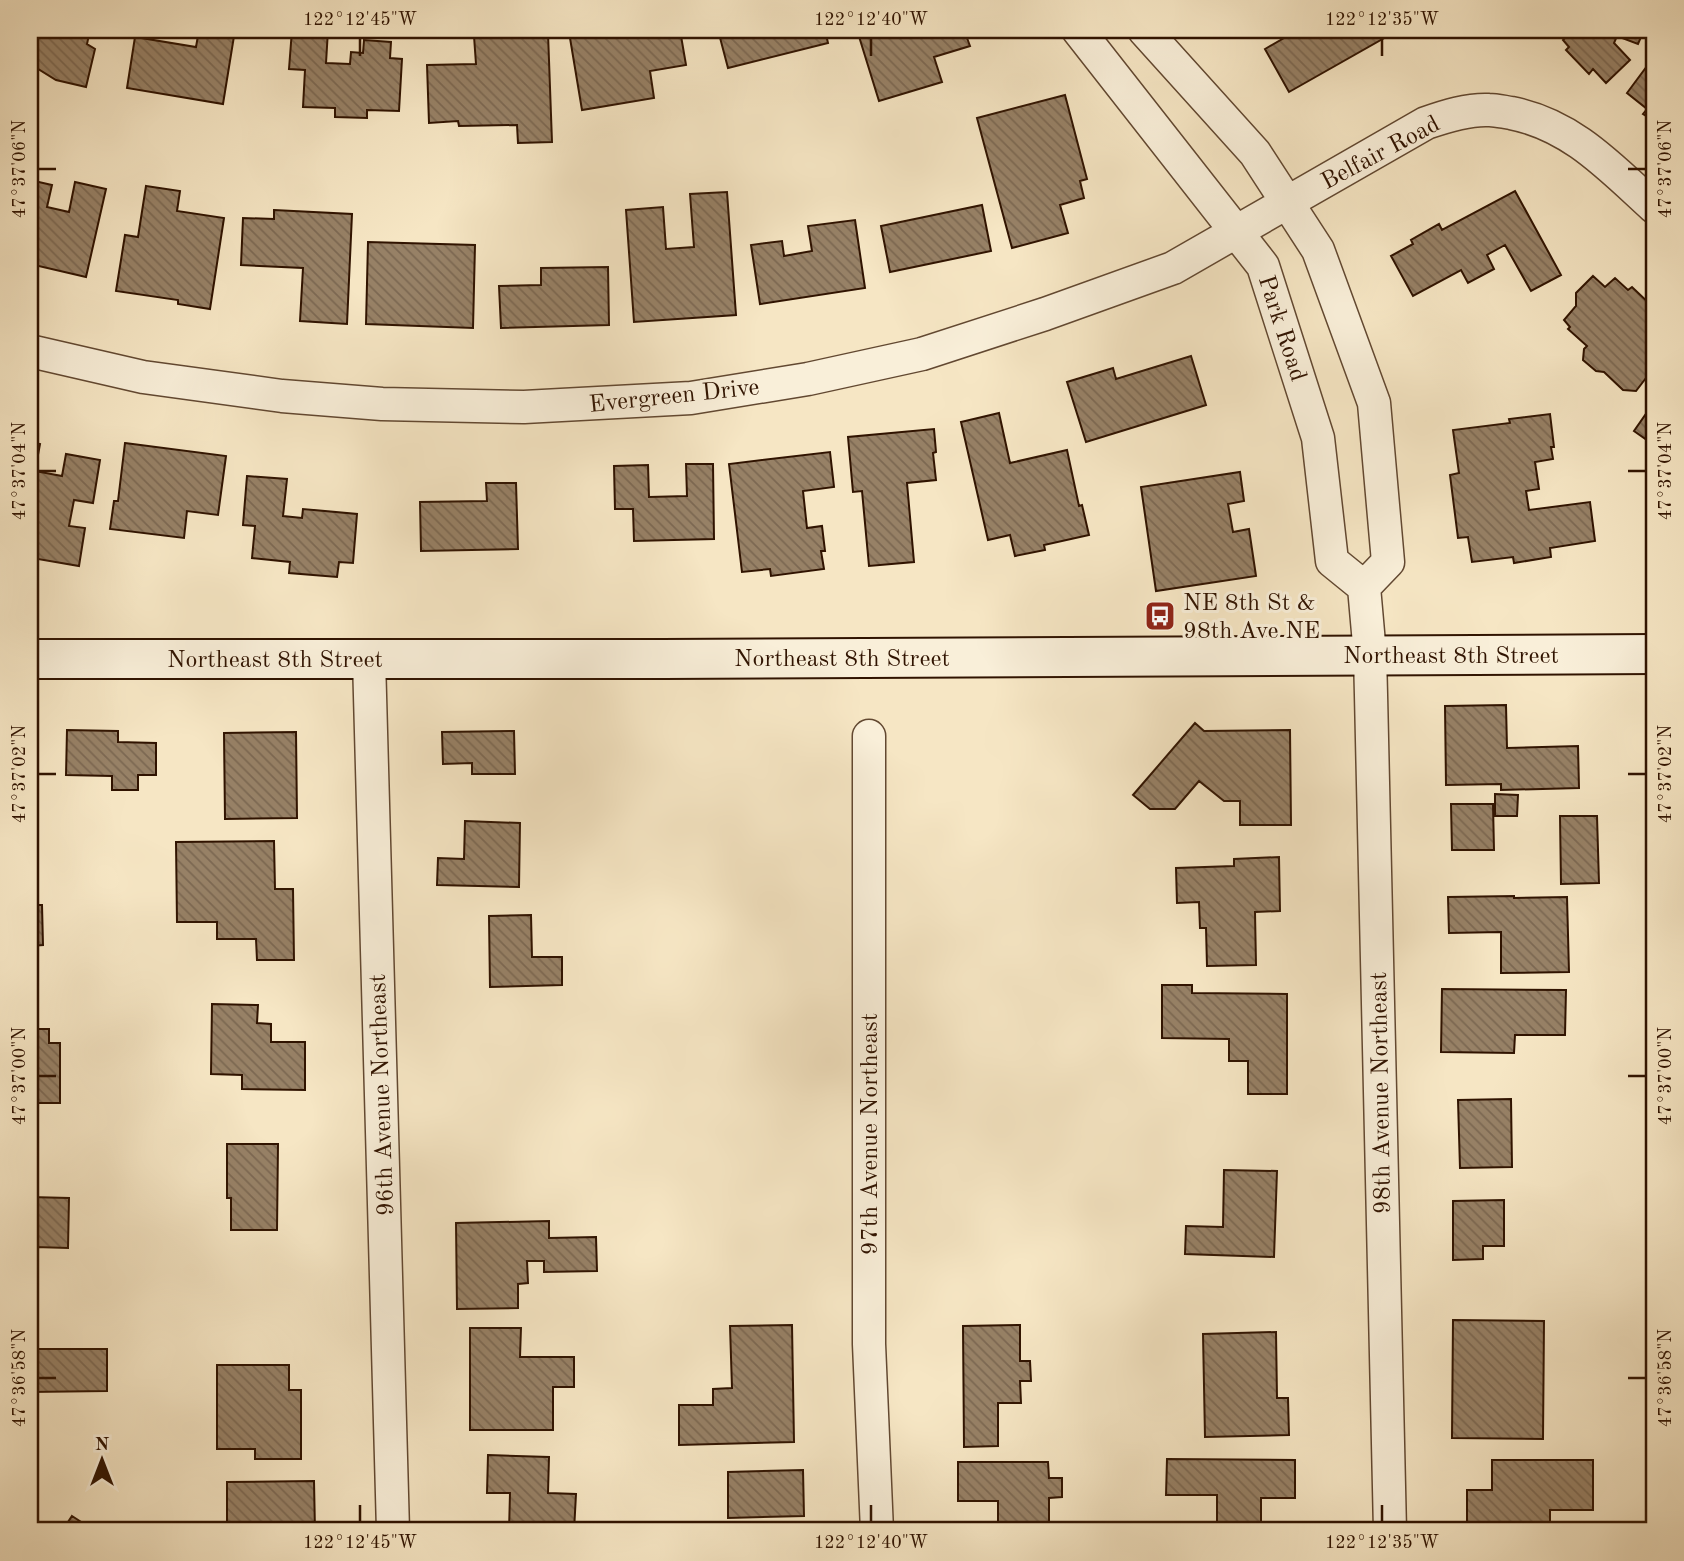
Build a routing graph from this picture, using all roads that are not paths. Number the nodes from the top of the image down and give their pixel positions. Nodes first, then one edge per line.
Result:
1 (1077, 30) edge
2 (1144, 30) edge
3 (1287, 202) junction
4 (1654, 207) edge
5 (1237, 231) junction
6 (30, 351) edge
7 (1364, 587) junction
8 (1654, 654) edge
9 (1370, 655) junction
10 (30, 659) edge
11 (369, 659) junction
12 (869, 736) dead end
13 (393, 1531) edge
14 (877, 1531) edge
15 (1390, 1531) edge

1 - 5 street, Park Road
2 - 3 street
3 - 4 street, Belfair Road
3 - 5 street, Evergreen Drive
3 - 7 street
5 - 6 street, Evergreen Drive
5 - 7 street, Park Road
7 - 9 street
8 - 9 main road, Northeast 8th Street
9 - 11 main road, Northeast 8th Street
9 - 15 street, 98th Avenue Northeast
10 - 11 main road, Northeast 8th Street
11 - 13 street, 96th Avenue Northeast
12 - 14 street, 97th Avenue Northeast

